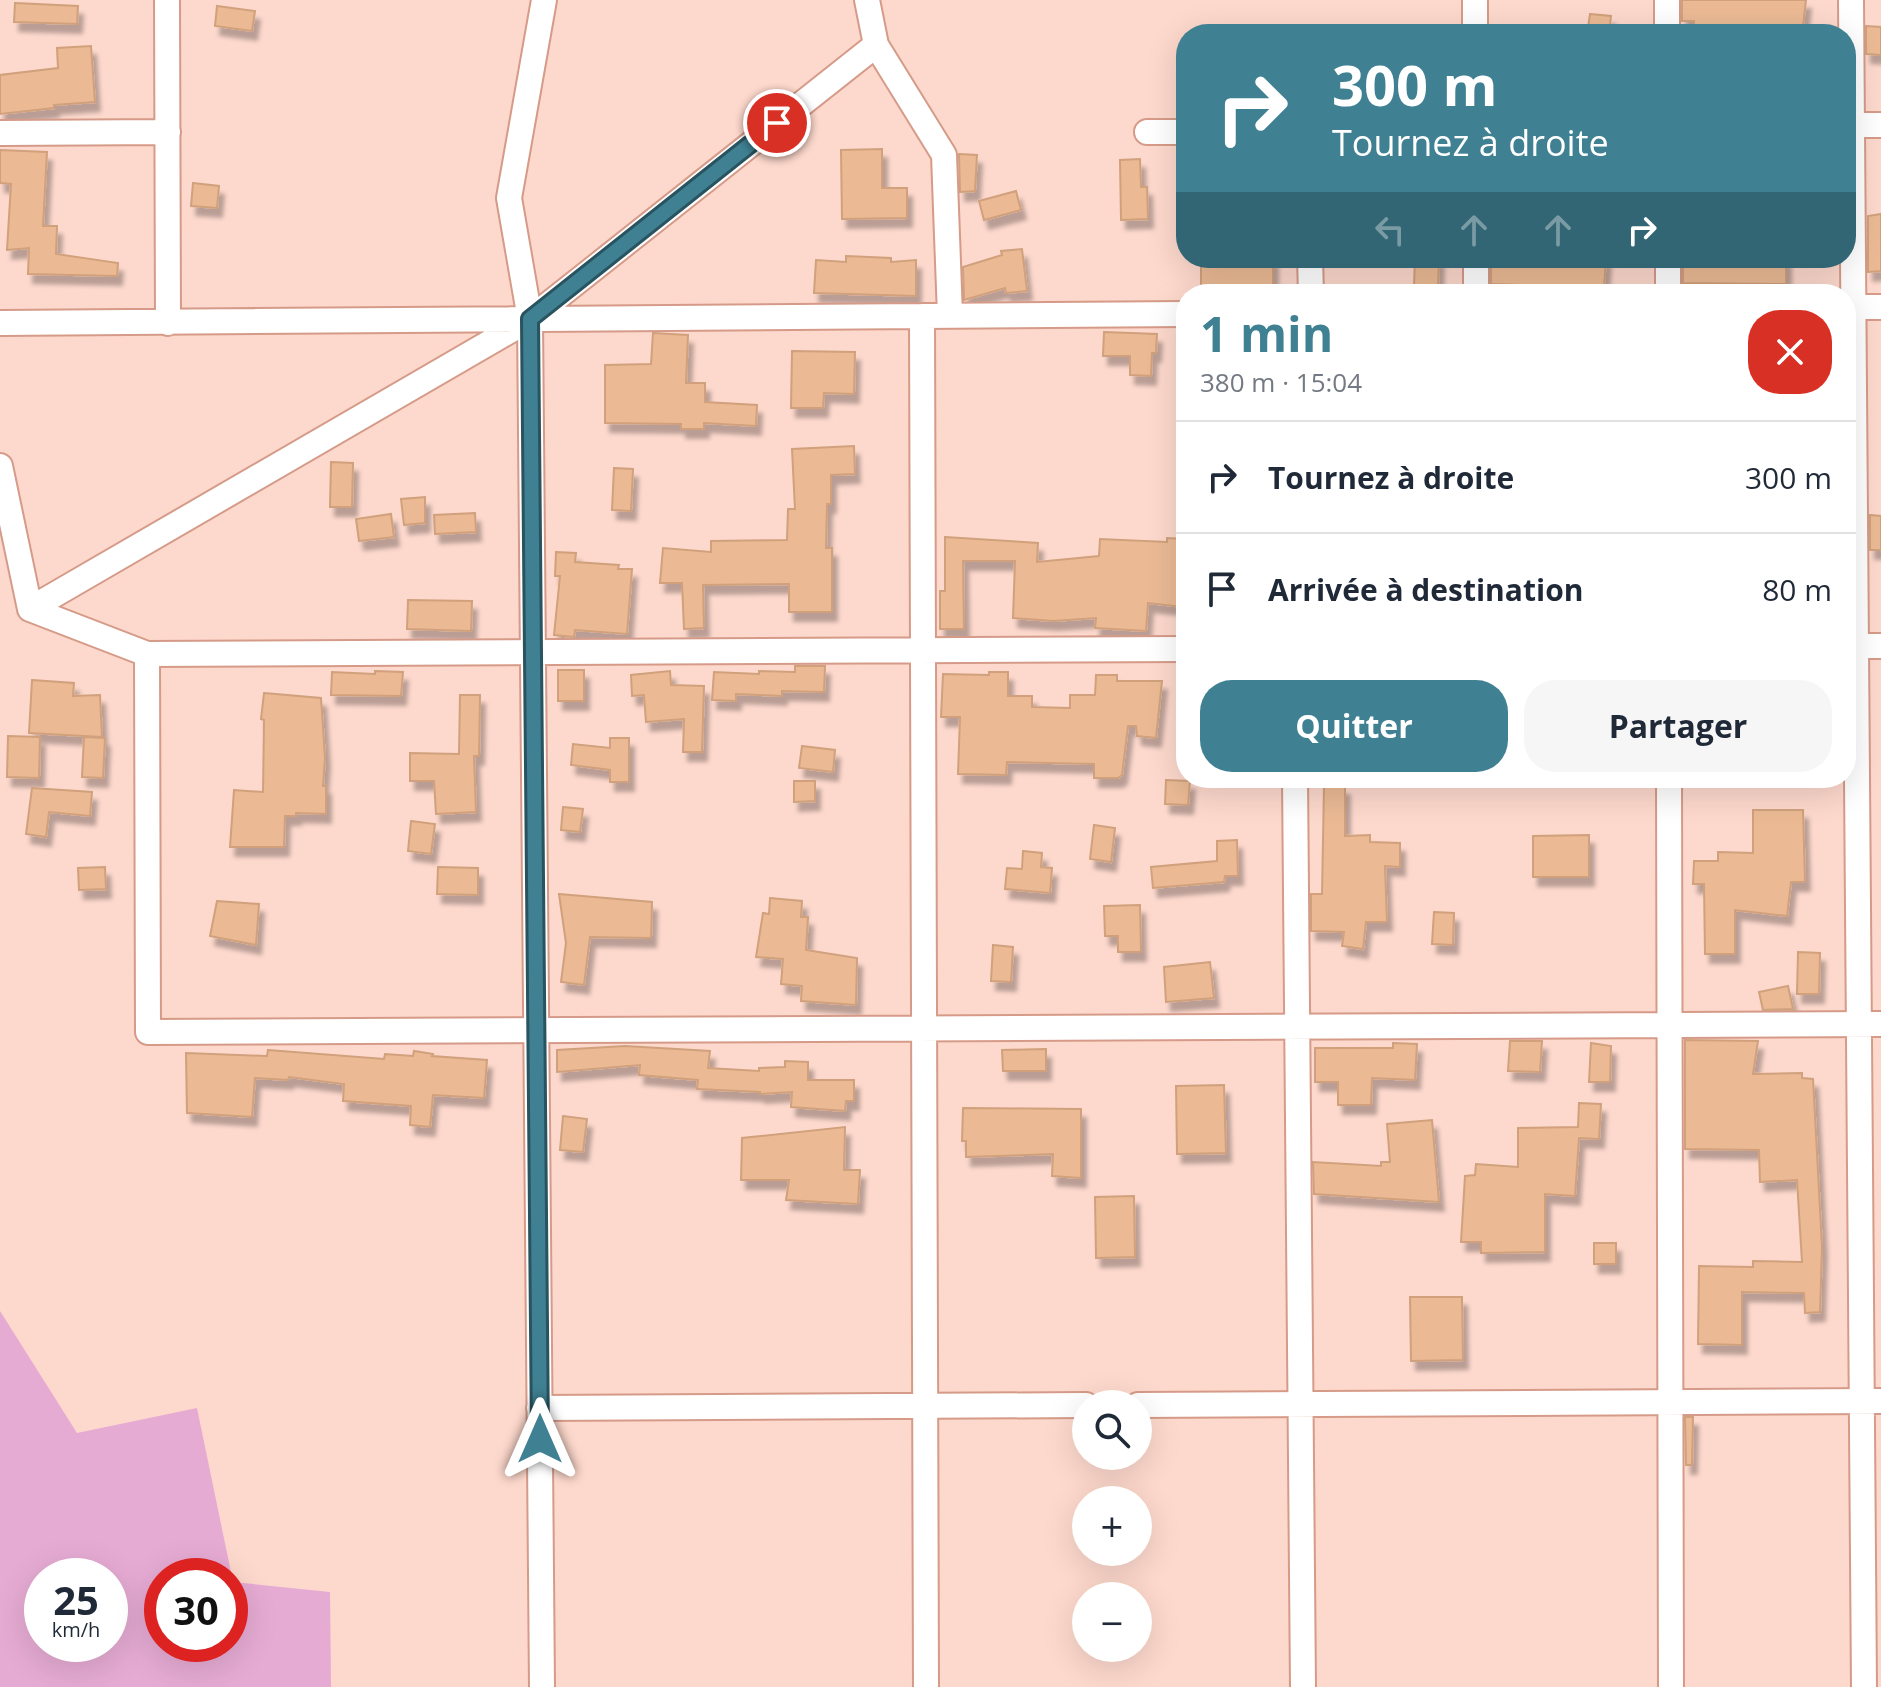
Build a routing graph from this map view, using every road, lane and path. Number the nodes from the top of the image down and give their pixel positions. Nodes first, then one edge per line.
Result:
1 (167, 0) edge
2 (544, 0) edge
3 (867, 0) edge
4 (1475, 0) edge
5 (1667, 0) edge
6 (1851, 0) edge
7 (1475, 24) edge
8 (1667, 24) edge
9 (1851, 24) edge
10 (876, 45) junction
11 (1856, 125) edge
12 (1881, 125) edge
13 (168, 132) junction
14 (1147, 132) dead end
15 (1176, 132) edge
16 (0, 133) edge
17 (1856, 307) edge
18 (1881, 307) edge
19 (1176, 314) edge
20 (922, 316) junction
21 (950, 316) junction
22 (530, 319) junction
23 (0, 323) edge
24 (168, 323) junction
25 (0, 466) edge
26 (30, 609) junction
27 (1856, 646) edge
28 (1881, 646) edge
29 (1176, 649) edge
30 (923, 651) junction
31 (532, 653) junction
32 (147, 654) junction
33 (1856, 745) edge
34 (1295, 788) edge
35 (1669, 788) edge
36 (1870, 1024) edge
37 (1670, 1025) junction
38 (1297, 1027) junction
39 (924, 1029) junction
40 (536, 1031) junction
41 (1872, 1402) edge
42 (1671, 1403) junction
43 (1300, 1404) junction
44 (1072, 1405) edge
45 (1152, 1405) edge
46 (925, 1406) junction
47 (539, 1408) junction
48 (542, 1687) edge
49 (926, 1687) edge
50 (1303, 1687) edge
51 (1671, 1687) edge
52 (1864, 1687) edge

1 - 13 street
2 - 22 street
3 - 10 street
4 - 7 street
5 - 8 street
6 - 9 street
10 - 21 street
10 - 22 street
11 - 12 street
13 - 16 street
13 - 24 street
14 - 15 street
17 - 18 street
19 - 21 street
20 - 21 street
20 - 22 street
20 - 30 street
22 - 24 street
22 - 26 street
22 - 31 street
23 - 24 street
25 - 26 street
26 - 32 street
27 - 28 street
29 - 30 street
30 - 31 street
30 - 39 street
31 - 32 street
31 - 40 street
32 - 40 street
33 - 36 street
34 - 38 street
35 - 37 street
36 - 37 street
36 - 41 street
37 - 38 street
37 - 42 street
38 - 39 street
38 - 43 street
39 - 40 street
39 - 46 street
40 - 47 street
41 - 42 street
41 - 52 street
42 - 43 street
42 - 51 street
43 - 45 street
43 - 50 street
44 - 46 street
46 - 47 street
46 - 49 street
47 - 48 street

